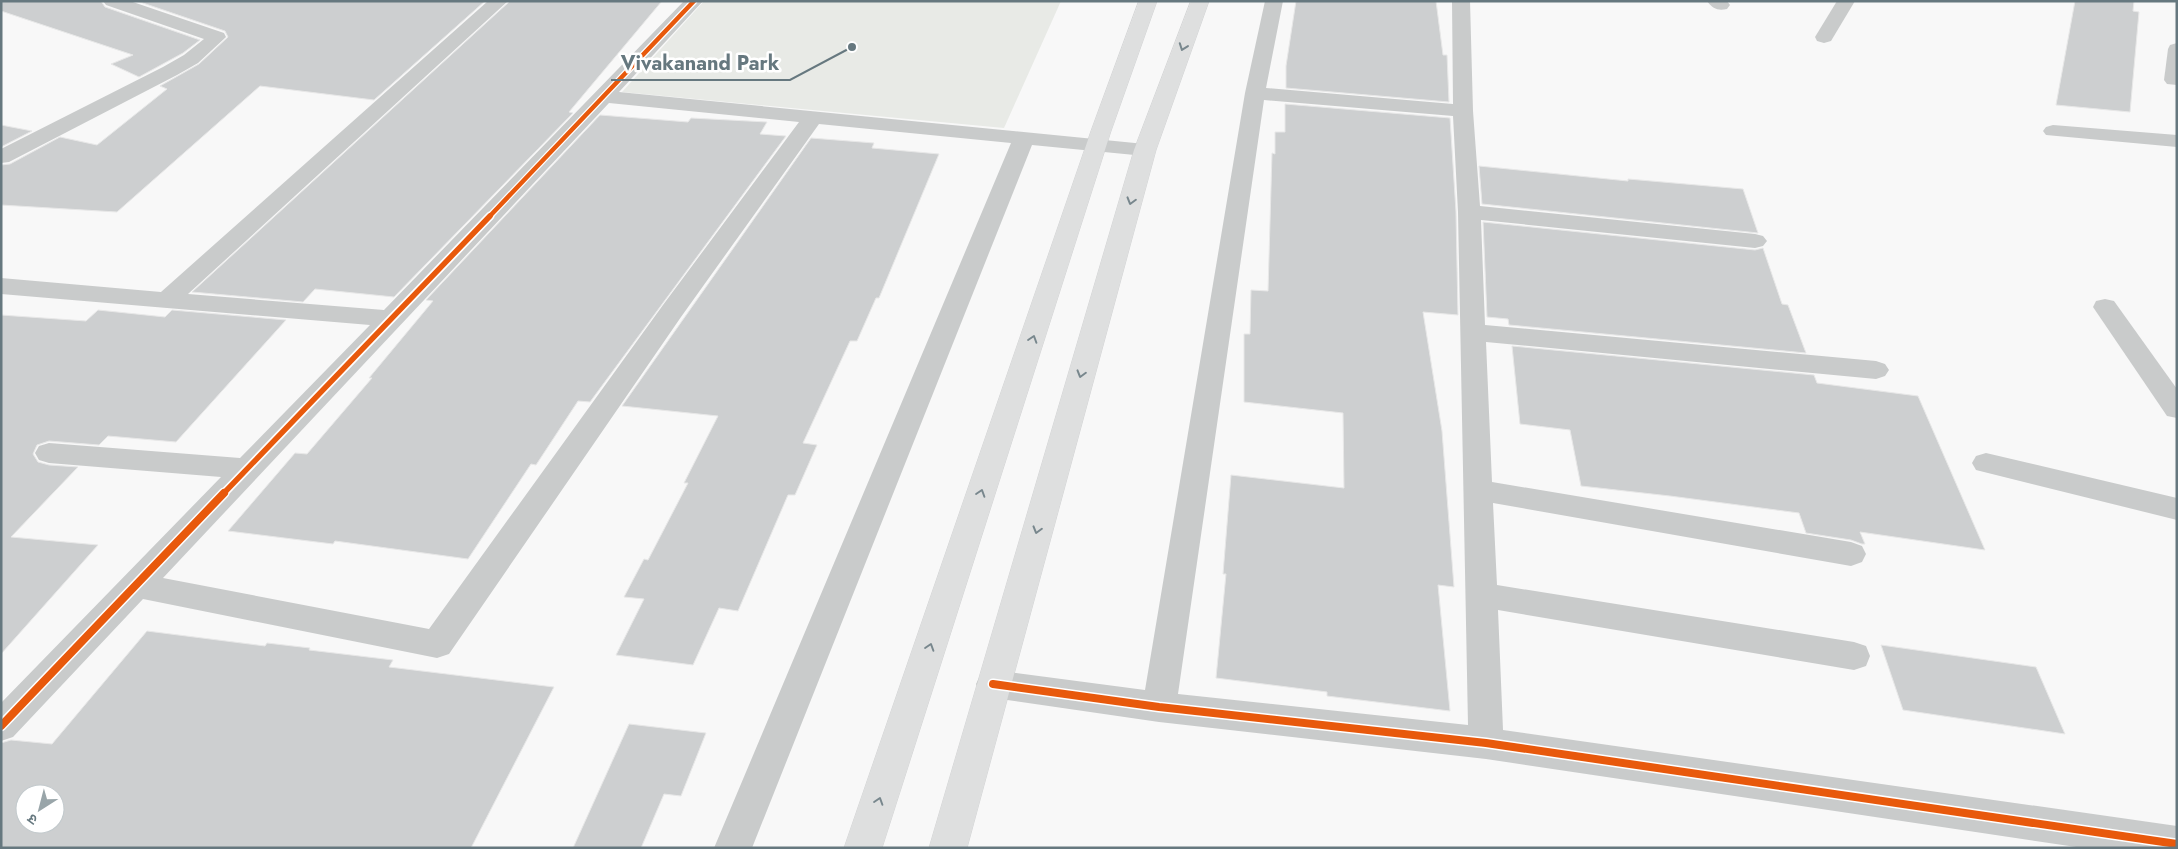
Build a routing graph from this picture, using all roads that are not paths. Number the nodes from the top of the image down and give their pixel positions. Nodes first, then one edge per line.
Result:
1 (112, 1) edge
2 (499, 1) edge
3 (694, 1) edge
4 (1148, 1) edge
5 (1200, 1) edge
6 (1274, 1) edge
7 (1460, 1) edge
8 (1846, 1) edge
9 (1824, 37) dead end
10 (2177, 49) edge
11 (2174, 80) dead end
12 (1255, 93) junction
13 (604, 98) junction
14 (1462, 111) junction
15 (812, 118) junction
16 (2053, 131) dead end
17 (1024, 138) junction
18 (2177, 141) edge
19 (1097, 145) junction
20 (1145, 150) junction
21 (1, 157) edge
22 (1469, 212) junction
23 (1755, 242) dead end
24 (1, 286) edge
25 (167, 300) junction
26 (2105, 307) dead end
27 (392, 320) junction
28 (1473, 332) junction
29 (1876, 370) dead end
30 (2177, 409) edge
31 (49, 453) dead end
32 (1986, 463) dead end
33 (248, 468) junction
34 (1478, 490) junction
35 (2177, 509) edge
36 (1850, 554) dead end
37 (136, 585) junction
38 (1481, 595) junction
39 (1854, 656) dead end
40 (993, 684) junction
41 (1159, 707) junction
42 (1, 726) edge
43 (1486, 743) junction
44 (2177, 844) edge
45 (732, 848) edge
46 (863, 848) edge
47 (948, 848) edge

1 - 21 street
2 - 25 street
3 - 13 street
4 - 19 main road
5 -> 20 main road
6 - 12 street
7 - 14 street
8 - 9 street
10 - 11 street
12 - 14 street
12 - 41 street
13 - 15 street
13 - 27 street
14 - 22 street
15 - 17 street
15 - 37 street
16 - 18 street
17 - 19 street
17 - 45 street
19 - 20 street
46 -> 19 main road
20 -> 40 main road
22 - 23 street
22 - 28 street
24 - 25 street
25 - 27 street
26 - 30 street
27 - 33 street
28 - 29 street
28 - 34 street
31 - 33 street
32 - 35 street
33 - 37 street
34 - 36 street
34 - 38 street
37 - 42 street
38 - 39 street
38 - 43 street
40 - 41 street
40 - 47 main road
41 - 43 street
43 - 44 street

